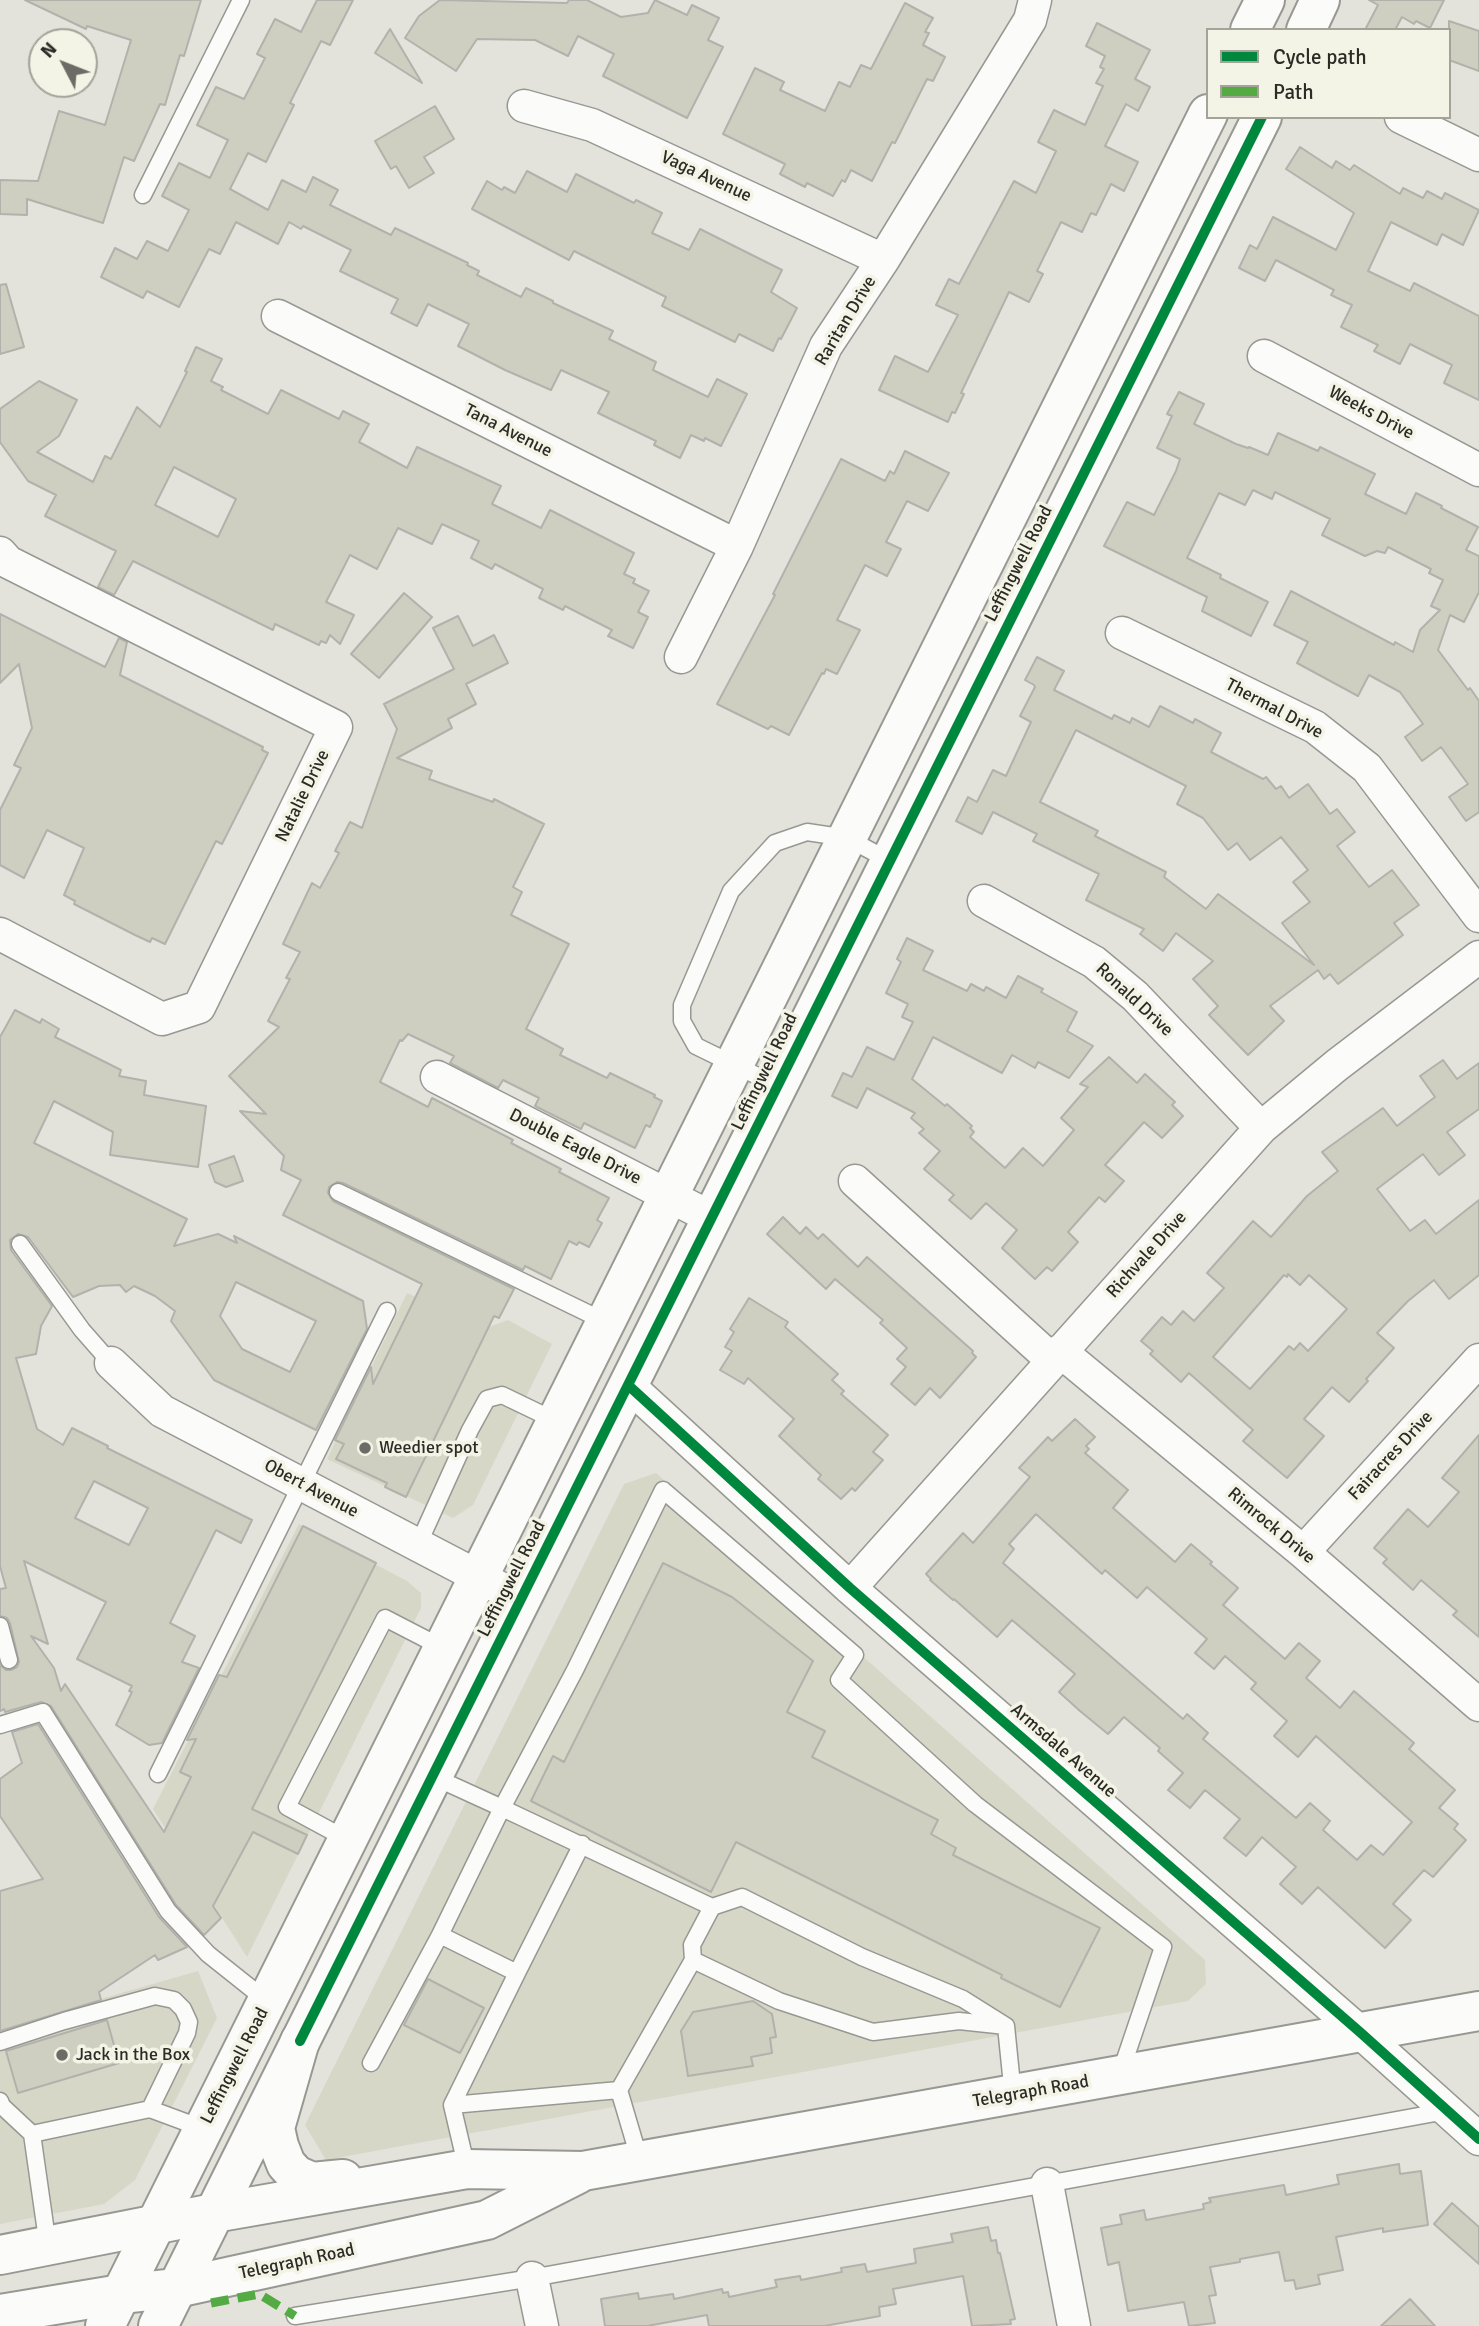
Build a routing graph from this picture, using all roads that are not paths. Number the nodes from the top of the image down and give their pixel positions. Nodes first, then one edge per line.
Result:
1 (241, 0) edge
2 (1035, 0) edge
3 (1265, 0) edge
4 (1320, 0) edge
5 (1251, 28) edge
6 (1307, 28) edge
7 (524, 106) dead end
8 (1206, 118) edge
9 (1261, 119) edge
10 (1405, 119) edge
11 (1479, 155) edge
12 (143, 195) dead end
13 (884, 260) junction
14 (278, 316) dead end
15 (1264, 356) dead end
16 (1479, 470) edge
17 (737, 546) junction
18 (0, 553) edge
19 (1122, 633) dead end
20 (681, 657) dead end
21 (847, 838) junction
22 (890, 861) junction
23 (984, 901) dead end
24 (1479, 916) edge
25 (0, 934) edge
26 (1479, 957) edge
27 (734, 1064) junction
28 (437, 1077) dead end
29 (778, 1086) junction
30 (1261, 1128) junction
31 (855, 1181) dead end
32 (338, 1192) dead end
33 (669, 1196) junction
34 (712, 1218) junction
35 (20, 1244) dead end
36 (387, 1311) dead end
37 (606, 1322) junction
38 (1056, 1355) junction
39 (1479, 1360) edge
40 (111, 1363) joint
41 (628, 1385) junction
42 (556, 1421) junction
43 (301, 1484) junction
44 (418, 1545) junction
45 (1303, 1552) junction
46 (479, 1577) junction
47 (850, 1588) junction
48 (521, 1599) junction
49 (0, 1626) edge
50 (443, 1648) junction
51 (9, 1660) dead end
52 (1479, 1705) edge
53 (0, 1725) edge
54 (158, 1774) dead end
55 (432, 1776) junction
56 (502, 1808) junction
57 (348, 1840) junction
58 (582, 1844) junction
59 (712, 1906) junction
60 (440, 1935) junction
61 (693, 1959) junction
62 (517, 1973) junction
63 (268, 2001) junction
64 (1479, 2011) edge
65 (1006, 2026) junction
66 (1361, 2033) junction
67 (300, 2041) junction
68 (0, 2042) edge
69 (371, 2063) dead end
70 (1119, 2076) junction
71 (619, 2090) junction
72 (1013, 2095) junction
73 (0, 2101) edge
74 (452, 2105) junction
75 (150, 2109) junction
76 (1449, 2110) junction
77 (204, 2129) junction
78 (32, 2134) junction
79 (1479, 2139) edge
80 (640, 2161) junction
81 (583, 2171) junction
82 (449, 2172) junction
83 (1047, 2184) junction
84 (214, 2213) junction
85 (155, 2225) junction
86 (48, 2246) junction
87 (0, 2255) edge
88 (532, 2278) junction
89 (177, 2288) junction
90 (113, 2310) edge
91 (0, 2314) edge
92 (295, 2316) dead end
93 (158, 2326) edge
94 (542, 2326) edge
95 (1074, 2326) edge

1 - 12 lane
2 - 13 street, Raritan Drive
3 - 5 main road
4 - 6 main road
7 - 13 street, Vaga Avenue
8 - 21 main road, Leffingwell Road
9 - 22 main road, Leffingwell Road
10 - 11 street
13 - 17 street, Raritan Drive
14 - 17 street, Tana Avenue
15 - 16 street, Weeks Drive
17 - 20 street, Raritan Drive
18 - 25 street, Natalie Drive
19 - 24 street, Thermal Drive
21 - 22 lane
21 - 27 main road, Leffingwell Road
21 - 27 lane
22 - 29 main road, Leffingwell Road
23 - 30 street, Ronald Drive
26 - 30 street, Richvale Drive
27 - 29 lane
27 - 33 main road, Leffingwell Road
28 - 33 street, Double Eagle Drive
29 - 34 main road, Leffingwell Road
30 - 38 street, Richvale Drive
31 - 38 street, Rimrock Drive
32 - 37 lane
33 - 34 street, Double Eagle Drive
33 - 37 main road, Leffingwell Road
34 - 41 main road, Leffingwell Road
35 - 40 lane
36 - 43 lane
37 - 42 main road, Leffingwell Road
38 - 45 street, Rimrock Drive
38 - 47 street, Richvale Drive
39 - 45 street, Fairacres Drive
40 - 43 street, Obert Avenue
41 - 47 street, Armsdale Avenue
41 - 48 main road, Leffingwell Road
42 - 44 lane
42 - 46 main road, Leffingwell Road
43 - 44 street, Obert Avenue
43 - 54 lane
44 - 46 street, Obert Avenue
45 - 52 street, Rimrock Drive
46 - 48 street, Obert Avenue
46 - 50 main road, Leffingwell Road
47 - 66 street, Armsdale Avenue
48 - 55 main road, Leffingwell Road
49 - 51 lane
50 - 57 main road, Leffingwell Road
50 - 57 lane
53 - 63 lane
55 - 56 lane
55 - 67 main road, Leffingwell Road
56 - 58 lane
56 - 60 lane
56 - 70 lane
57 - 63 main road, Leffingwell Road
58 - 59 lane
58 - 62 lane
59 - 61 lane
59 - 65 lane
60 - 62 lane
60 - 69 lane
61 - 65 lane
61 - 71 lane
62 - 74 lane
63 - 77 main road, Leffingwell Road
64 - 66 main road, Telegraph Road
65 - 72 lane
66 - 70 main road, Telegraph Road
66 - 76 street, Armsdale Avenue
67 - 82 main road
67 - 84 main road, Leffingwell Road
68 - 75 lane
70 - 72 main road, Telegraph Road
71 - 74 lane
71 - 80 lane
72 - 80 main road, Telegraph Road
73 - 78 lane
74 - 82 lane
75 - 77 lane
75 - 78 lane
76 - 79 street, Armsdale Avenue
76 - 83 lane
77 - 85 main road, Leffingwell Road
78 - 86 lane
80 - 81 main road, Telegraph Road
81 - 82 main road, Telegraph Road
81 - 89 main road, Telegraph Road
82 - 84 main road, Telegraph Road
83 - 88 lane
83 - 95 street
84 - 85 main road, Telegraph Road
84 - 89 main road, Leffingwell Road
85 - 86 main road, Telegraph Road
85 - 90 main road, Leffingwell Road
86 - 87 main road, Telegraph Road
88 - 92 lane
88 - 94 street
89 - 90 main road, Telegraph Road
89 - 93 main road, Leffingwell Road
90 - 91 main road, Telegraph Road

